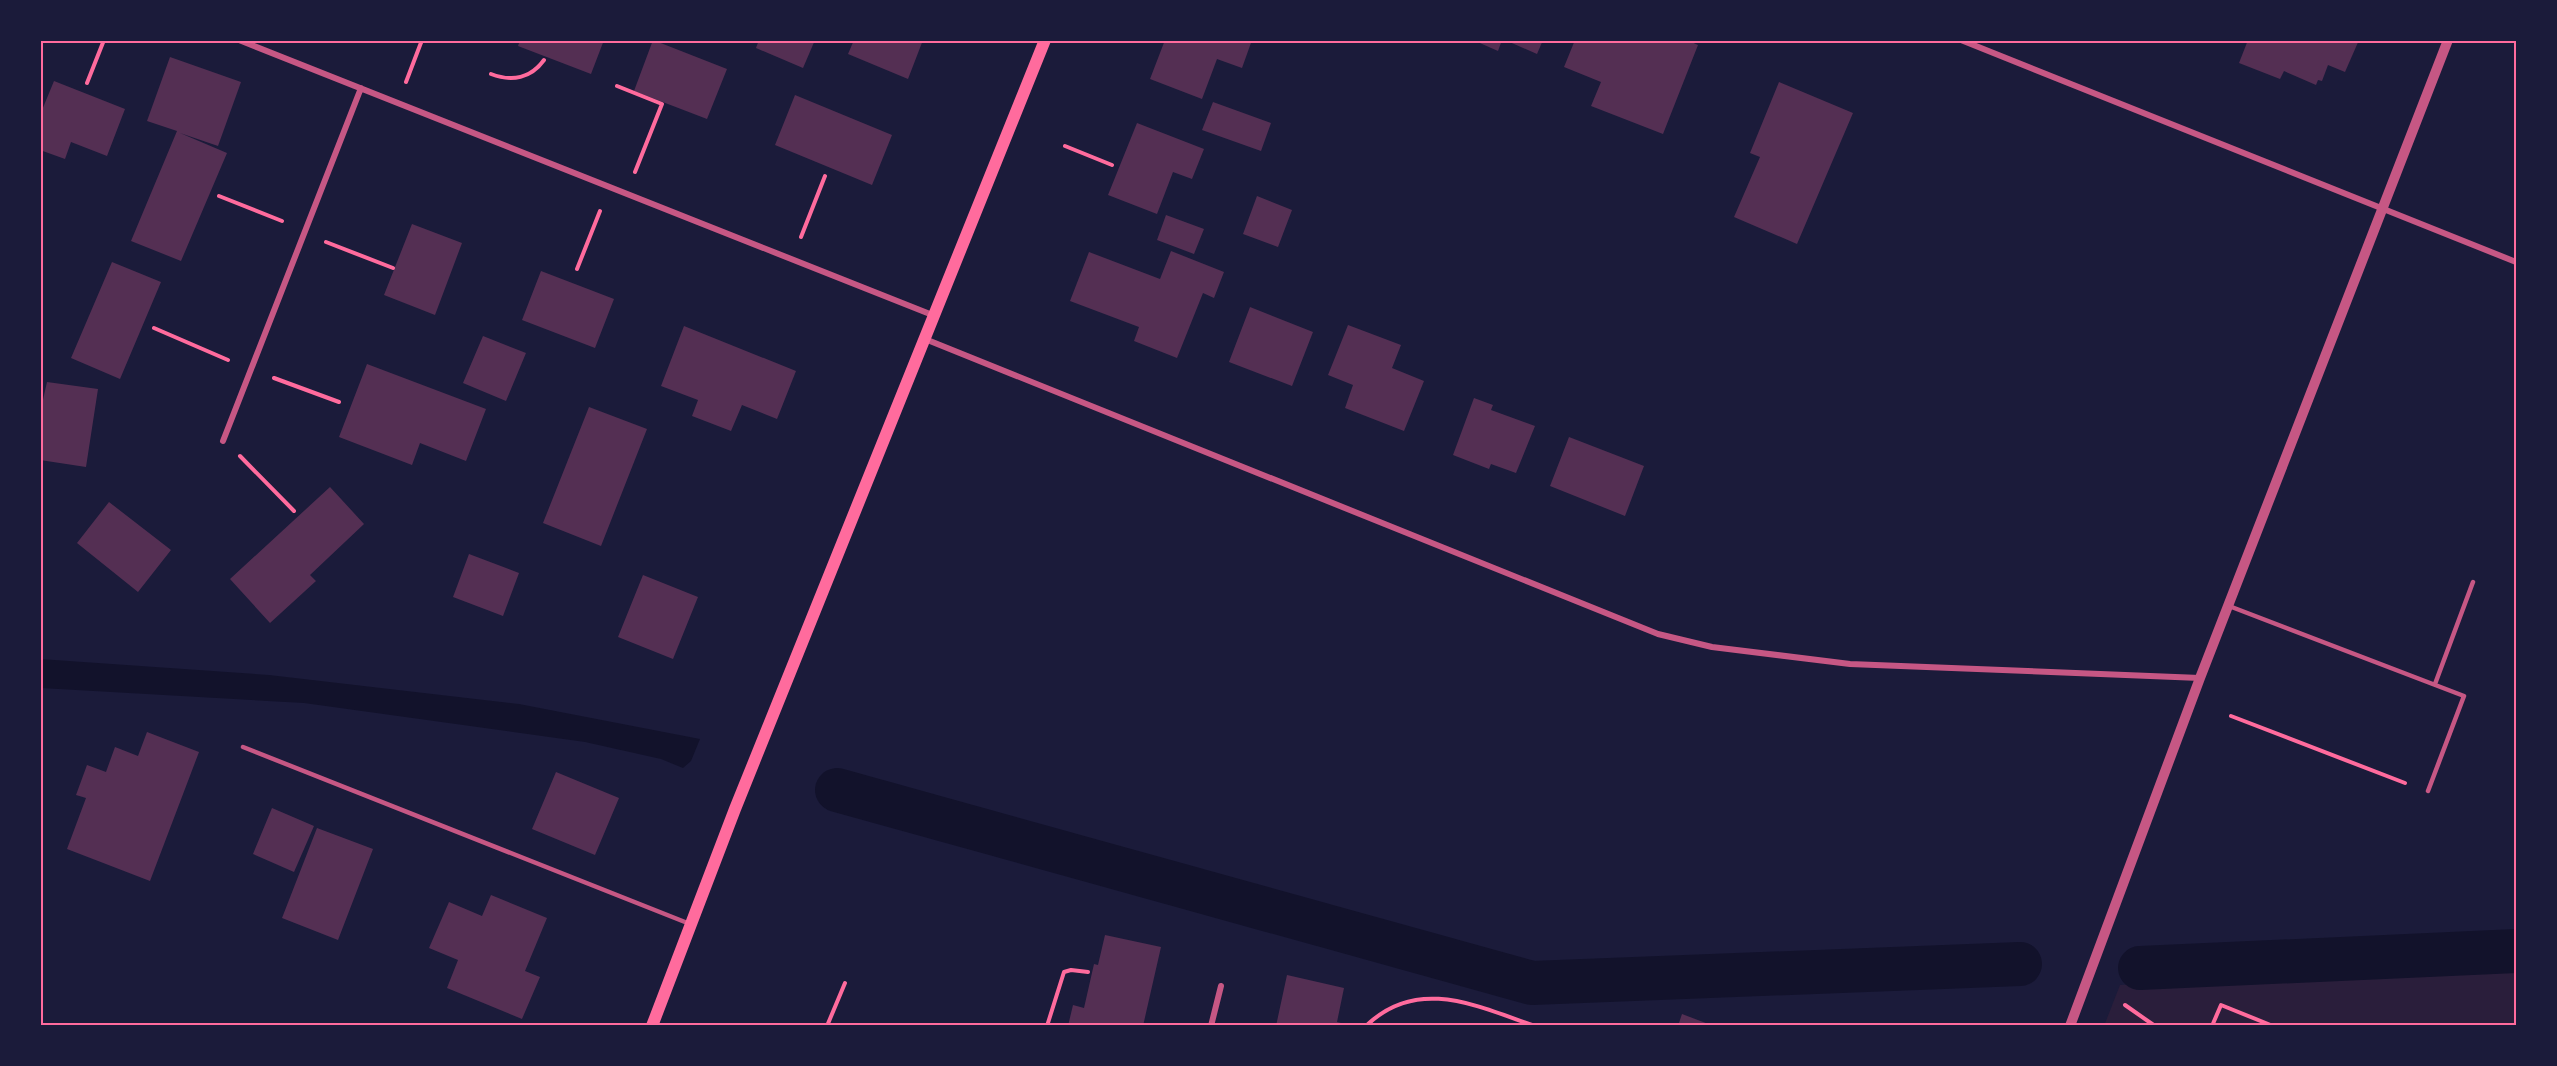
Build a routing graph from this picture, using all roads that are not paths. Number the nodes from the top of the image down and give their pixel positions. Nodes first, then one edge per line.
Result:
1 (239, 40) edge
2 (1045, 40) edge
3 (1961, 40) edge
4 (2448, 40) edge
5 (361, 88) junction
6 (2382, 207) junction
7 (2517, 262) edge
8 (935, 316) junction
9 (925, 339) junction
10 (223, 441) road end
11 (2473, 582) dead end
12 (2229, 606) junction
13 (2200, 678) junction
14 (2435, 684) junction
15 (243, 747) dead end
16 (2428, 791) road end
17 (692, 925) junction
18 (1221, 986) dead end
19 (652, 1026) edge
20 (1211, 1026) edge
21 (2070, 1026) edge

1 - 5 street
2 - 8 main road
3 - 6 street
4 - 6 street
5 - 8 street
5 - 10 street
6 - 7 street
6 - 12 street
8 - 9 main road
9 - 13 street
9 - 17 main road
11 - 14 lane
12 - 13 street
12 - 14 lane
13 - 21 street
14 - 16 lane
15 - 17 lane
17 - 19 main road
18 - 20 street

